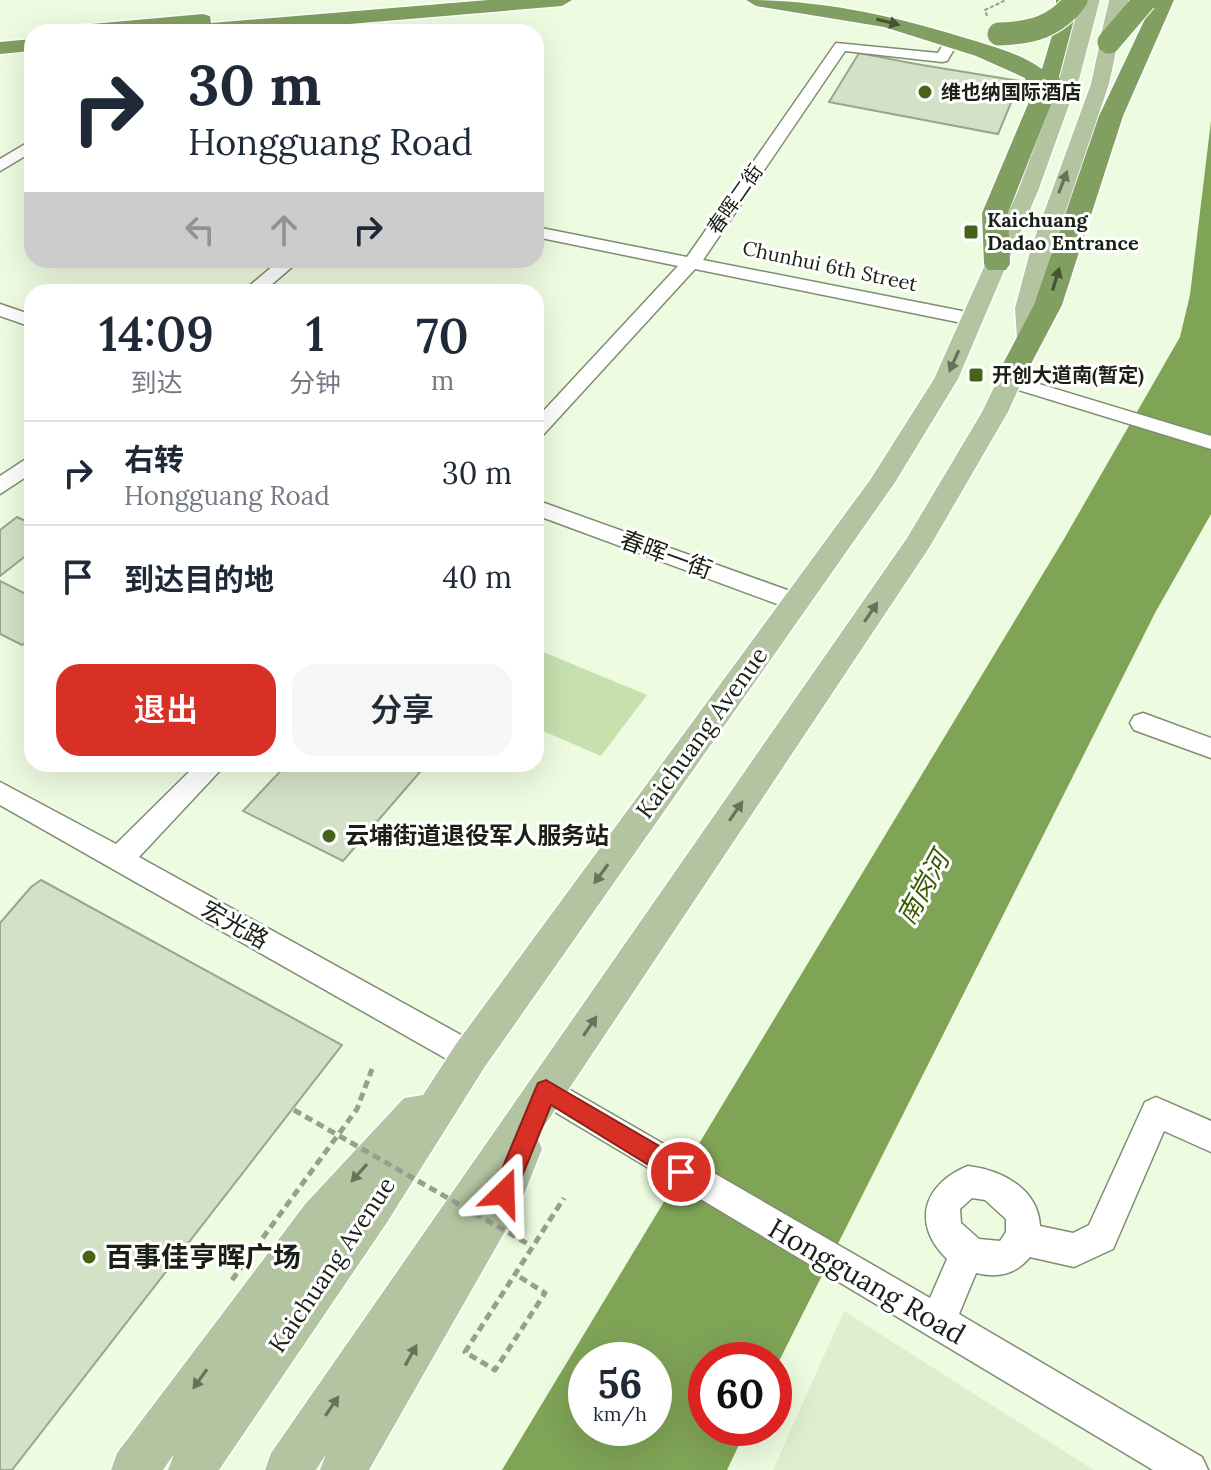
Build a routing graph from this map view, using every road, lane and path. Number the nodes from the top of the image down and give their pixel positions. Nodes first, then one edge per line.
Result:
1 (425, 0) edge
2 (562, 0) edge
3 (756, 0) edge
4 (1006, 0) edge
5 (1066, 0) edge
6 (1076, 0) edge
7 (1090, 0) edge
8 (1119, 0) edge
9 (1157, 2) edge
10 (992, 4) dead end
11 (925, 11) dead end
12 (158, 24) edge
13 (363, 24) edge
14 (24, 36) edge
15 (1062, 36) junction
16 (0, 38) edge
17 (952, 41) junction
18 (1109, 42) junction
19 (24, 46) edge
20 (0, 48) edge
21 (1141, 53) junction
22 (1041, 95) junction
23 (24, 150) edge
24 (0, 166) edge
25 (544, 233) edge
26 (693, 261) junction
27 (997, 264) junction
28 (281, 268) edge
29 (261, 284) edge
30 (972, 319) junction
31 (1011, 378) junction
32 (544, 422) edge
33 (1211, 443) edge
34 (24, 468) edge
35 (0, 487) edge
36 (544, 510) edge
37 (796, 602) junction
38 (1143, 723) dead end
39 (1211, 748) edge
40 (205, 772) edge
41 (0, 792) edge
42 (118, 860) junction
43 (470, 1056) junction
44 (372, 1069) dead end
45 (546, 1090) junction
46 (294, 1110) dead end
47 (337, 1135) junction
48 (1211, 1137) edge
49 (564, 1198) dead end
50 (1023, 1239) junction
51 (530, 1245) junction
52 (967, 1254) junction
53 (520, 1277) dead end
54 (232, 1280) dead end
55 (938, 1322) junction
56 (134, 1470) edge
57 (191, 1470) edge
58 (288, 1470) edge
59 (343, 1470) edge
60 (1189, 1470) edge

1 - 12 highway
2 - 13 highway
3 -> 17 highway
4 - 10 path
5 - 15 highway
6 - 11 highway, bridge
7 - 27 main road, Kaichuang Avenue, bridge
8 - 18 main road, bridge
9 - 18 highway, bridge
9 - 21 highway
14 - 16 highway
15 - 21 highway
15 - 22 highway
17 - 22 highway
17 - 26 street, 春晖二街
31 -> 18 main road
19 - 20 highway
31 -> 21 highway
22 - 27 highway
23 - 24 street
25 - 26 street, Chunhui 6th Street
26 - 30 street, Chunhui 6th Street
26 - 32 street, 春晖二街
27 - 30 main road, Kaichuang Avenue
28 - 29 street
30 -> 37 main road, Kaichuang Avenue
31 - 33 street
45 -> 31 main road
34 - 35 street
36 - 37 street, 春晖一街
37 -> 43 main road, Kaichuang Avenue
38 - 39 street
40 - 42 street
41 - 42 street, 宏光路
42 - 43 street, 宏光路
43 -> 56 main road
43 - 57 main road, Kaichuang Avenue
44 - 47 path
45 - 55 street, Hongguang Road
58 -> 45 main road
59 -> 45 main road
46 - 47 path, bridge
47 - 51 path, bridge
47 - 54 path
48 - 50 street
49 - 51 path
50 - 52 street
50 - 52 street
51 - 53 path
52 - 55 street
55 - 60 street, Hongguang Road

